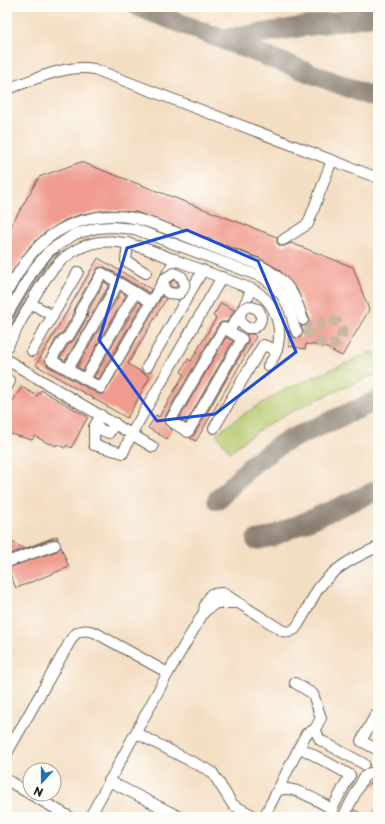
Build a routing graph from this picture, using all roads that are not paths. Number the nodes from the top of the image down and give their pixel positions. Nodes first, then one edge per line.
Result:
1 (7, 89) edge
2 (332, 160) junction
3 (378, 178) edge
4 (283, 240) dead end
5 (128, 243) junction
6 (175, 259) junction
7 (203, 270) junction
8 (78, 272) dead end
9 (146, 272) dead end
10 (222, 277) junction
11 (118, 283) junction
12 (252, 289) junction
13 (7, 292) edge
14 (135, 292) junction
15 (151, 302) junction
16 (32, 304) junction
17 (7, 315) edge
18 (53, 316) junction
19 (303, 320) tunnel mouth
20 (230, 328) junction
21 (297, 332) dead end
22 (7, 347) edge
23 (277, 350) junction
24 (32, 351) dead end
25 (7, 360) edge
26 (268, 366) dead end
27 (148, 367) dead end
28 (68, 369) junction
29 (85, 379) junction
30 (101, 415) junction
31 (115, 423) junction
32 (94, 427) junction
33 (214, 428) dead end
34 (132, 433) junction
35 (153, 446) dead end
36 (55, 544) dead end
37 (378, 546) edge
38 (7, 562) edge
39 (168, 673) junction
40 (295, 684) dead end
41 (378, 718) edge
42 (315, 729) junction
43 (136, 733) junction
44 (299, 747) junction
45 (378, 750) edge
46 (7, 753) edge
47 (364, 764) dead end
48 (378, 773) edge
49 (7, 780) edge
50 (109, 781) junction
51 (22, 789) edge
52 (278, 791) junction
53 (44, 802) edge
54 (70, 817) edge
55 (90, 817) edge
56 (180, 817) edge
57 (256, 817) edge
58 (264, 817) edge
59 (343, 817) edge

1 - 2 street
2 - 3 street
2 - 4 street
5 - 6 street
5 - 9 street
5 - 16 street
6 - 7 street
6 - 15 street, bridge
7 - 10 street
7 - 27 street
8 - 18 street
10 - 12 street
10 - 34 street
11 - 14 street
11 - 28 street
11 - 28 street
12 - 20 street, bridge
12 - 23 street
13 - 19 street
14 - 15 street
14 - 29 street
15 - 29 street
16 - 18 street
16 - 22 street
17 - 21 street
18 - 24 street
20 - 20 street
23 - 26 street
23 - 33 street
25 - 30 street
28 - 29 street
30 - 31 street
30 - 32 street
31 - 32 street
31 - 34 street
32 - 34 street
34 - 35 street
36 - 38 street
37 - 39 street
39 - 43 street
39 - 46 street
40 - 42 street
41 - 45 street
42 - 44 street
42 - 47 street
43 - 50 street
43 - 57 street
44 - 52 street
44 - 52 street
48 - 59 street
49 - 51 street
50 - 55 street
50 - 56 street
52 - 58 street
53 - 54 street

